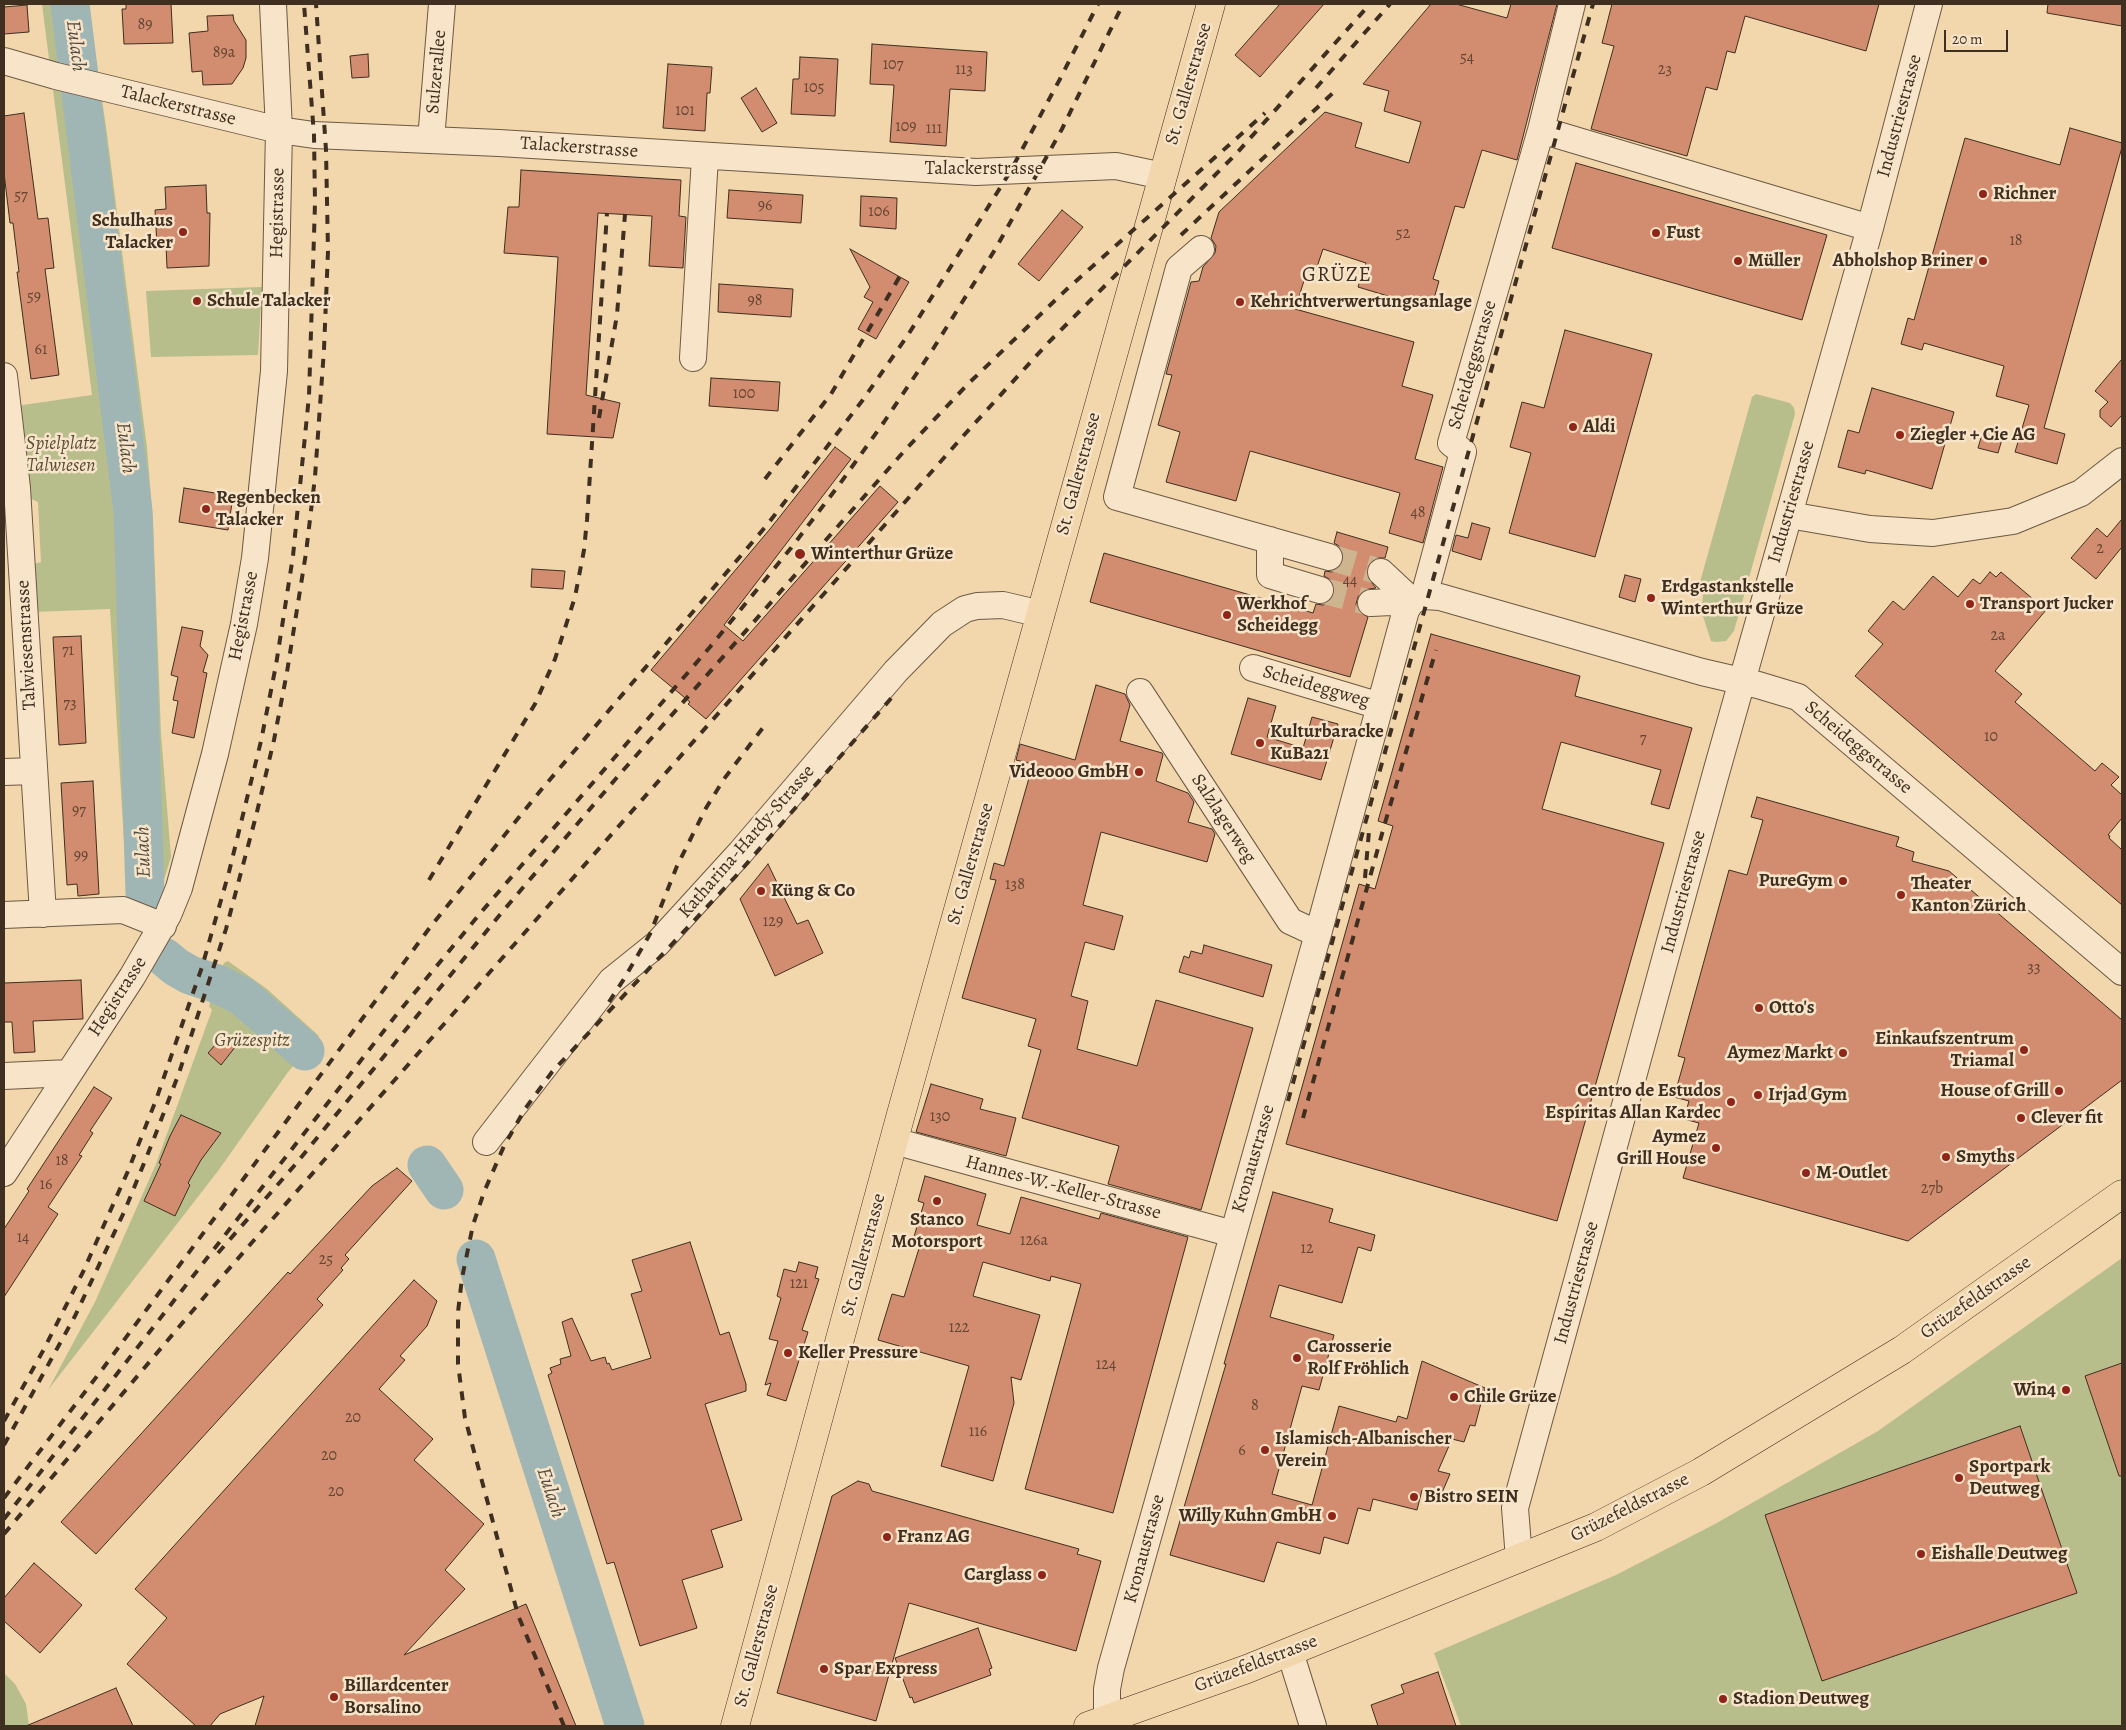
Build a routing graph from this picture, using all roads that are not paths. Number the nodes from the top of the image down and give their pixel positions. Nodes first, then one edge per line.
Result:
1 (273, 4) edge
2 (442, 4) edge
3 (1211, 4) edge
4 (1572, 4) edge
5 (1929, 4) edge
6 (4, 60) edge
7 (278, 130) junction
8 (1540, 130) junction
9 (432, 140) junction
10 (705, 156) junction
11 (1163, 176) junction
12 (1870, 228) junction
13 (1201, 249) dead end
14 (693, 358) dead end
15 (4, 376) edge
16 (2122, 461) edge
17 (10, 488) edge
18 (1789, 515) junction
19 (1270, 540) junction
20 (1329, 557) tunnel mouth
21 (1380, 572) tunnel mouth
22 (1320, 590) tunnel mouth
23 (1418, 598) junction
24 (1371, 604) tunnel mouth
25 (1041, 614) junction
26 (15, 630) edge
27 (1253, 668) dead end
28 (1742, 682) junction
29 (1140, 692) dead end
30 (1380, 706) junction
31 (34, 771) junction
32 (4, 772) edge
33 (43, 914) junction
34 (4, 916) edge
35 (163, 926) junction
36 (1318, 934) junction
37 (2122, 972) edge
38 (69, 1073) junction
39 (4, 1076) edge
40 (894, 1141) junction
41 (486, 1142) dead end
42 (8, 1160) edge
43 (2122, 1194) edge
44 (1232, 1234) junction
45 (1519, 1559) junction
46 (1290, 1652) junction
47 (1097, 1723) edge
48 (735, 1726) edge
49 (1313, 1726) edge

1 - 7 street, Hegistrasse
2 - 9 street, Sulzerallee
3 - 11 main road, St. Gallerstrasse
4 - 8 street
5 - 12 street, Industriestrasse
6 - 7 street, Talackerstrasse
7 - 9 street, Talackerstrasse
7 - 35 street, Hegistrasse
8 - 12 street
8 - 23 street, Scheideggstrasse
9 - 10 street, Talackerstrasse
10 - 11 street, Talackerstrasse
10 - 14 street
11 - 25 main road, St. Gallerstrasse
12 - 18 street, Industriestrasse
13 - 19 street
15 - 17 street, Talwiesenstrasse
16 - 18 street
17 - 26 street, Talwiesenstrasse
18 - 28 street, Industriestrasse
19 - 20 street
19 - 22 street
21 - 23 street
23 - 24 street, Scheideggstrasse
23 - 28 street, Scheideggstrasse
23 - 30 street, Kronaustrasse
25 - 40 main road, St. Gallerstrasse
25 - 41 street, Katharina-Hardy-Strasse
26 - 31 street, Talwiesenstrasse
27 - 30 street, Scheideggweg
28 - 37 street, Scheideggstrasse
28 - 45 street, Industriestrasse
29 - 36 street, Salzlagerweg
30 - 36 street, Kronaustrasse
31 - 32 street
31 - 33 street, Talwiesenstrasse
33 - 34 street
33 - 35 street
35 - 38 street, Hegistrasse
36 - 44 street, Kronaustrasse
38 - 39 street
38 - 42 street, Hegistrasse
40 - 44 street, Hannes-W.-Keller-Strasse
40 - 48 main road, St. Gallerstrasse
43 - 45 main road, Grüzefeldstrasse
44 - 47 street, Kronaustrasse
45 - 46 main road, Grüzefeldstrasse
46 - 47 main road, Grüzefeldstrasse
46 - 49 street

